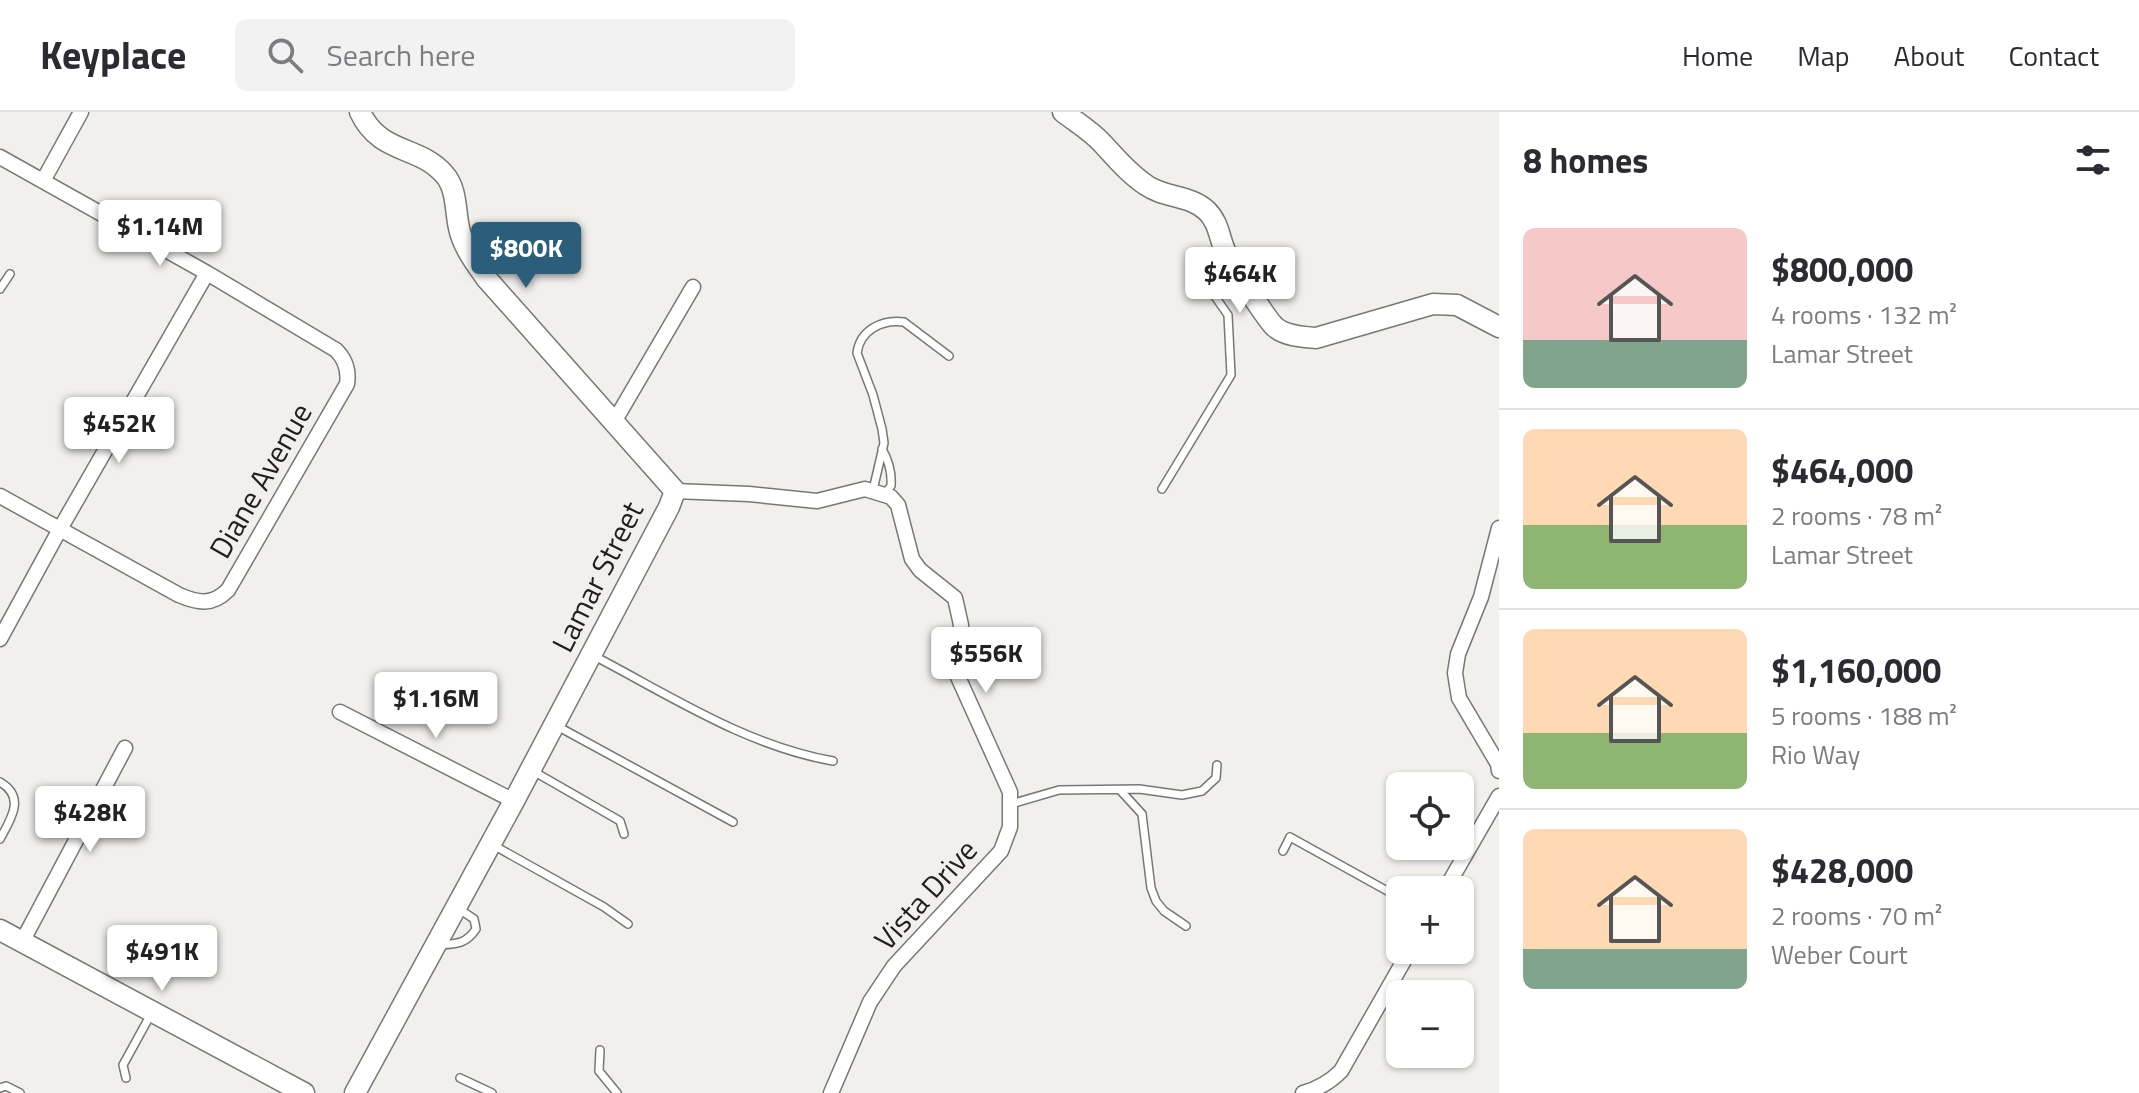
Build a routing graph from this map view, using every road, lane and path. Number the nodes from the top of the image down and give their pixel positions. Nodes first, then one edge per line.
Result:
1 (81, 112) edge
2 (360, 112) edge
3 (1063, 112) edge
4 (0, 157) edge
5 (43, 181) junction
6 (1226, 254) junction
7 (207, 273) junction
8 (10, 274) dead end
9 (693, 287) dead end
10 (0, 289) edge
11 (1499, 327) edge
12 (949, 356) dead end
13 (614, 422) junction
14 (882, 448) junction
15 (1162, 489) dead end
16 (675, 491) junction
17 (878, 492) junction
18 (0, 496) edge
19 (1499, 528) edge
20 (60, 529) junction
21 (0, 639) edge
22 (595, 650) junction
23 (340, 712) dead end
24 (555, 725) junction
25 (125, 748) dead end
26 (833, 761) dead end
27 (1217, 765) dead end
28 (531, 770) junction
29 (1499, 771) edge
30 (0, 782) edge
31 (1120, 790) junction
32 (1499, 796) edge
33 (514, 801) junction
34 (1011, 804) junction
35 (733, 822) dead end
36 (624, 834) dead end
37 (0, 839) edge
38 (491, 844) junction
39 (1283, 851) dead end
40 (1453, 876) edge
41 (1386, 890) edge
42 (628, 924) dead end
43 (1186, 926) dead end
44 (0, 930) edge
45 (22, 942) junction
46 (1402, 964) edge
47 (152, 1012) junction
48 (600, 1050) dead end
49 (126, 1078) dead end
50 (460, 1078) dead end
51 (0, 1088) edge
52 (20, 1093) edge
53 (304, 1093) edge
54 (355, 1093) edge
55 (492, 1093) edge
56 (617, 1093) edge
57 (831, 1093) edge
58 (1303, 1093) edge

1 - 5 street
2 - 13 street, Lamar Street
3 - 6 street
4 - 5 street
5 - 7 street
6 - 11 street
6 - 15 lane
7 - 20 street
7 - 20 street, Diane Avenue
8 - 10 lane
9 - 13 street
12 - 14 lane
13 - 16 street, Lamar Street
14 - 17 lane
14 - 17 lane
16 - 17 street
16 - 22 street, Lamar Street
17 - 34 street, Vista Drive
18 - 20 street
19 - 29 street
20 - 21 street
22 - 24 street, Lamar Street
22 - 26 lane
23 - 33 street
24 - 28 street, Lamar Street
24 - 35 lane
25 - 45 street
27 - 31 lane
28 - 33 street, Lamar Street
28 - 36 lane
30 - 37 lane
31 - 34 lane
31 - 43 lane
32 - 40 street
33 - 38 street, Lamar Street
34 - 57 street, Vista Drive
38 - 42 lane
38 - 54 street, Lamar Street
39 - 41 lane
44 - 45 street
45 - 47 street
46 - 58 street
47 - 49 lane
47 - 53 street
48 - 56 lane
50 - 55 lane
51 - 52 lane

